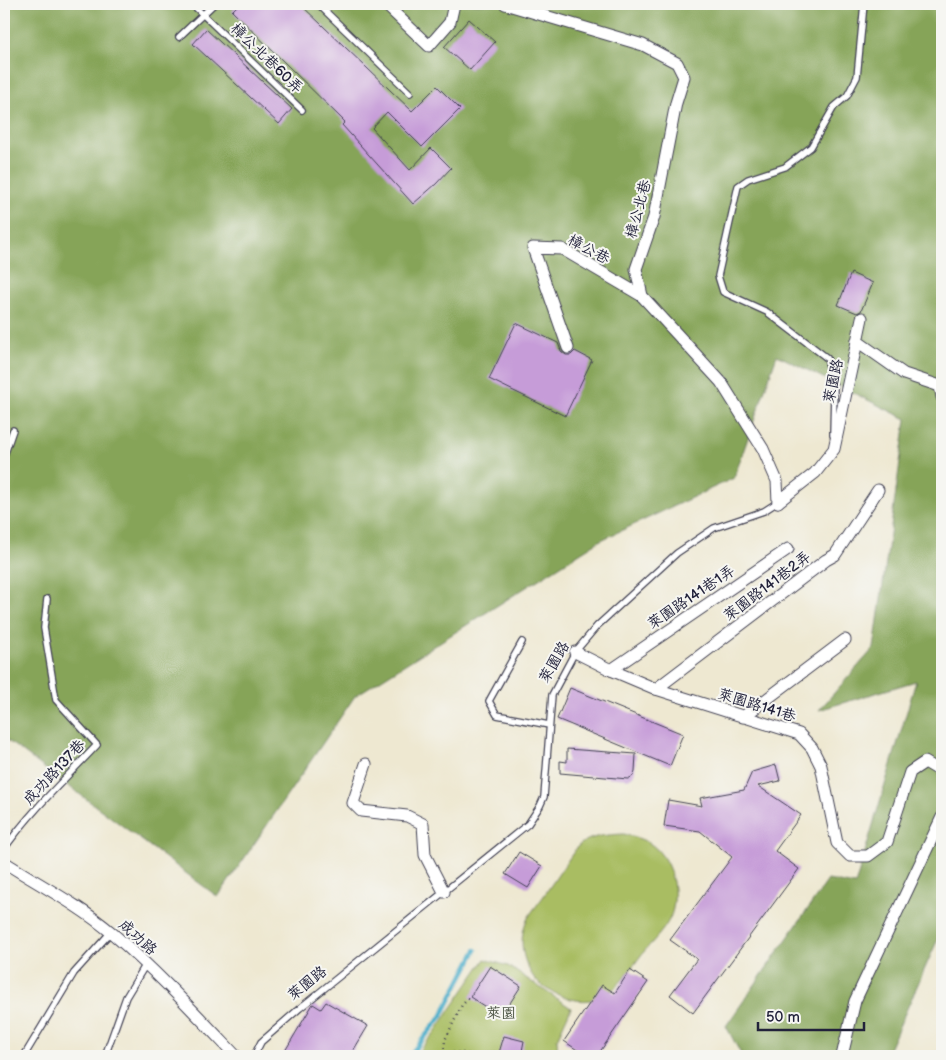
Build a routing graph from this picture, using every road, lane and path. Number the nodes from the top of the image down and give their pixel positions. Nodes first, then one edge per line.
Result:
1 (192, 4) edge
2 (214, 4) edge
3 (318, 4) edge
4 (385, 4) edge
5 (454, 4) edge
6 (505, 4) edge
7 (864, 4) edge
8 (204, 14) junction
9 (179, 37) dead end
10 (410, 93) dead end
11 (302, 110) dead end
12 (642, 296) junction
13 (862, 318) dead end
14 (857, 341) junction
15 (568, 348) dead end
16 (942, 397) edge
17 (13, 430) dead end
18 (834, 449) junction
19 (4, 456) edge
20 (878, 490) dead end
21 (778, 502) junction
22 (788, 549) dead end
23 (47, 599) dead end
24 (845, 640) dead end
25 (522, 642) dead end
26 (575, 652) junction
27 (611, 670) junction
28 (656, 689) junction
29 (743, 717) junction
30 (549, 725) junction
31 (366, 764) dead end
32 (942, 772) edge
33 (942, 817) edge
34 (4, 849) edge
35 (4, 862) edge
36 (444, 892) junction
37 (111, 932) junction
38 (146, 964) junction
39 (470, 997) dead end
40 (444, 1053) junction
41 (24, 1056) edge
42 (104, 1056) edge
43 (236, 1056) edge
44 (254, 1056) edge
45 (438, 1056) edge
46 (477, 1056) edge
47 (842, 1056) edge

1 - 8 lane, 樟公北巷60弄
2 - 8 lane
3 - 10 lane
4 - 5 street
6 - 12 street, 樟公北巷
7 - 18 lane
8 - 9 lane
8 - 11 lane, 樟公北巷60弄
12 - 15 street, 樟公巷
12 - 21 street
13 - 14 street, 萊園路
14 - 16 street
14 - 18 street, 萊園路
17 - 19 lane
18 - 21 street, 萊園路
20 - 28 street, 萊園路141巷2弄
21 - 26 lane, 萊園路
22 - 27 street, 萊園路141巷1弄
23 - 34 lane, 成功路137巷
24 - 29 street
25 - 30 lane
26 - 27 street, 萊園路141巷
26 - 30 lane, 萊園路
27 - 28 street, 萊園路141巷
28 - 29 street, 萊園路141巷
29 - 32 street, 萊園路141巷
30 - 36 lane, 萊園路
31 - 36 street
33 - 47 street
35 - 37 street, 成功路
36 - 44 lane, 萊園路
37 - 38 street, 成功路
37 - 41 lane
38 - 42 lane
38 - 43 street, 成功路
39 - 40 path
40 - 45 path
40 - 46 path

